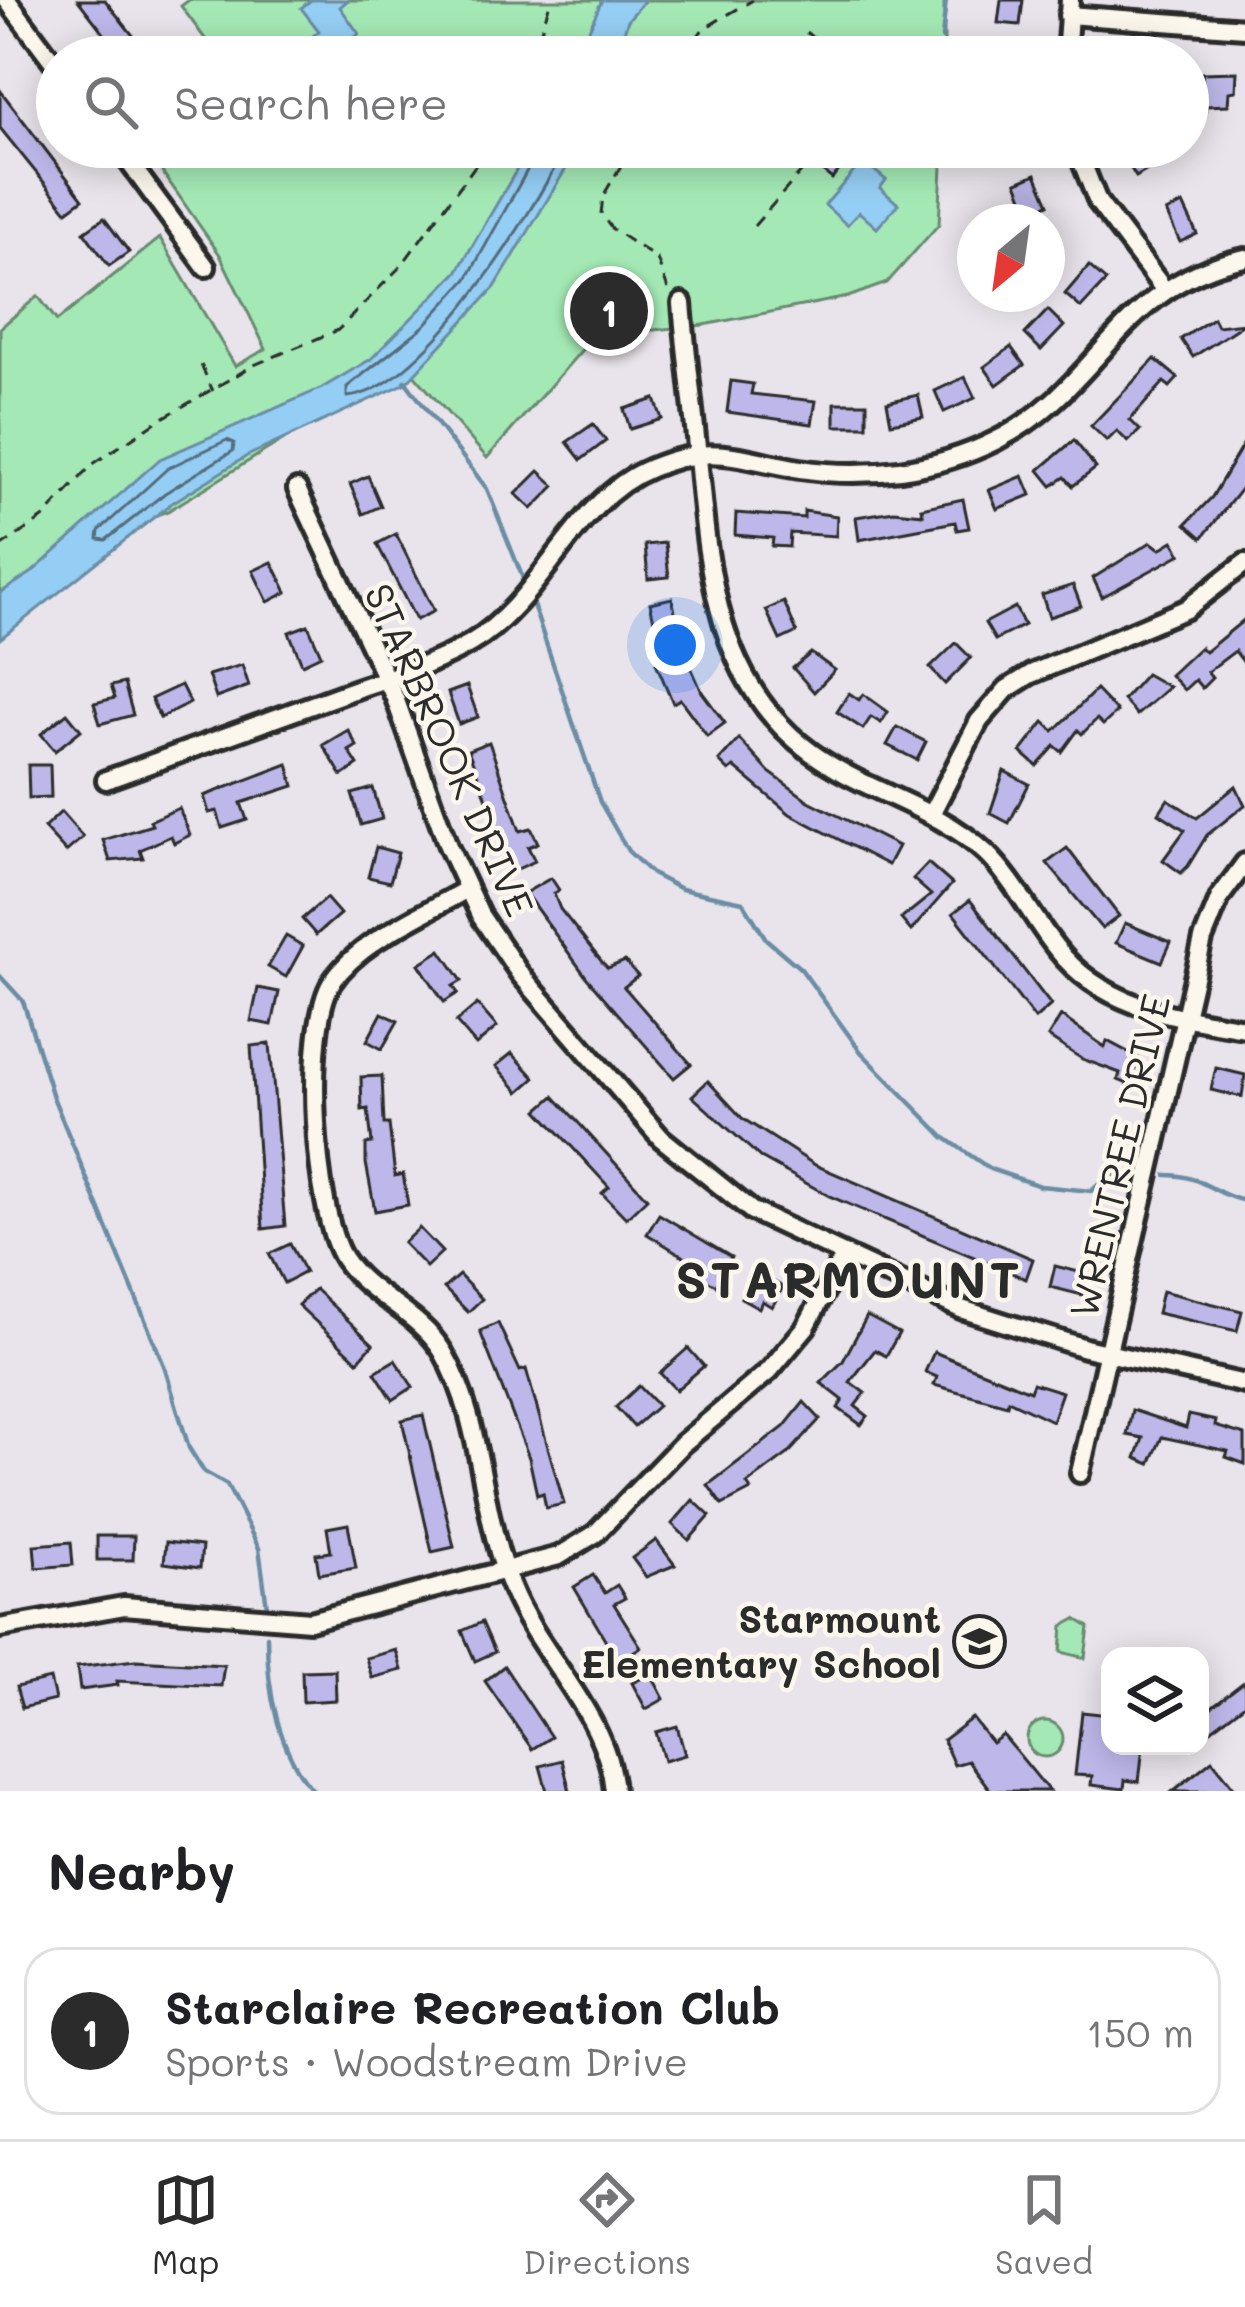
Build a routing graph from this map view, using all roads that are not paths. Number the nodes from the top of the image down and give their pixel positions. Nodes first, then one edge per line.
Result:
1 (7, 0) edge
2 (1069, 7) edge
3 (1245, 28) edge
4 (36, 39) edge
5 (134, 168) edge
6 (1084, 168) edge
7 (1245, 258) edge
8 (206, 266) dead end
9 (1162, 288) junction
10 (676, 299) road end
11 (697, 451) junction
12 (297, 489) dead end
13 (1245, 563) edge
14 (386, 678) junction
15 (106, 780) dead end
16 (931, 814) junction
17 (1245, 862) edge
18 (467, 890) junction
19 (1185, 1018) junction
20 (1245, 1028) edge
21 (843, 1257) junction
22 (1108, 1353) junction
23 (1245, 1384) edge
24 (1080, 1473) dead end
25 (505, 1572) junction
26 (0, 1628) edge
27 (614, 1791) edge

1 - 4 street
2 - 3 street
5 - 8 street
6 - 9 street
7 - 9 street
9 - 11 street
10 - 11 street
11 - 14 street
11 - 16 street
12 - 14 street, STARBROOK DRIVE
13 - 16 street
14 - 15 street
14 - 18 street, STARBROOK DRIVE
16 - 19 street
17 - 19 street, WRENTREE DRIVE
18 - 21 street, STARBROOK DRIVE
18 - 25 street
19 - 20 street
19 - 22 street, WRENTREE DRIVE
21 - 22 street, STARBROOK DRIVE
21 - 25 street
22 - 23 street, STARBROOK DRIVE
22 - 24 street, WRENTREE DRIVE
25 - 26 street
25 - 27 street

